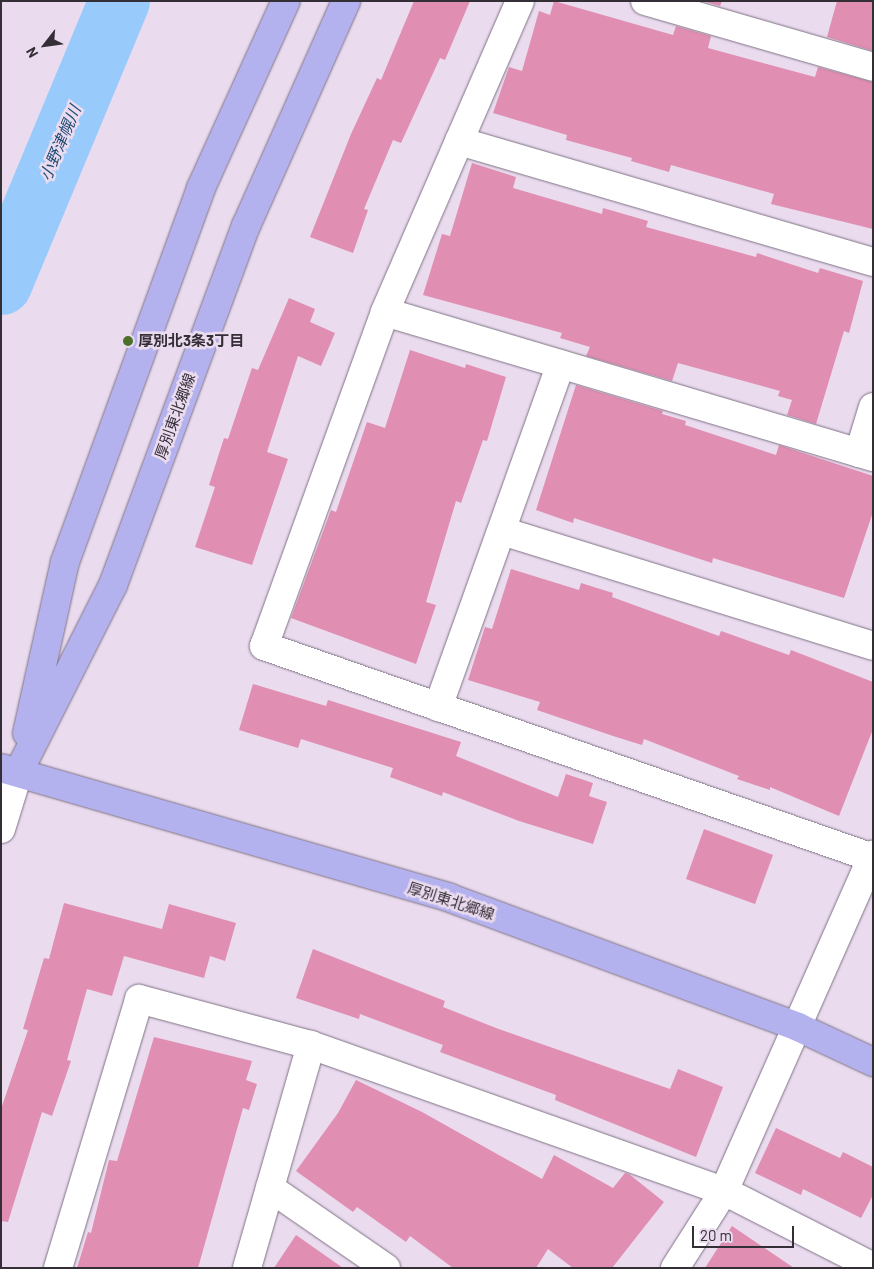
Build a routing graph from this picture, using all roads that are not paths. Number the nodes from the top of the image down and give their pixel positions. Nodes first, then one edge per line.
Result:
1 (286, 1) edge
2 (346, 1) edge
3 (520, 1) edge
4 (645, 1) edge
5 (873, 67) edge
6 (459, 141) junction
7 (873, 262) edge
8 (385, 312) junction
9 (561, 364) junction
10 (873, 408) edge
11 (866, 455) edge
12 (502, 531) junction
13 (873, 646) edge
14 (438, 707) junction
15 (10, 769) edge
16 (1, 828) edge
17 (872, 857) edge
18 (798, 1026) junction
19 (311, 1045) junction
20 (873, 1062) edge
21 (270, 1188) junction
22 (724, 1190) junction
23 (873, 1267) edge
24 (58, 1268) edge
25 (247, 1268) edge
26 (386, 1268) edge
27 (675, 1268) edge

1 - 15 main road
2 - 15 main road, 厚別東北郷線
3 - 6 street
4 - 5 street
6 - 7 street
6 - 8 street
8 - 9 street
8 - 14 street
9 - 11 street
9 - 12 street
10 - 11 street
12 - 13 street
12 - 14 street
14 - 17 street
15 - 16 street
15 - 18 main road, 厚別東北郷線
17 - 18 street
18 - 20 main road, 厚別東北郷線
18 - 22 street
19 - 21 street
19 - 22 street
19 - 24 street
21 - 25 street
21 - 26 street
22 - 23 street
22 - 27 street

